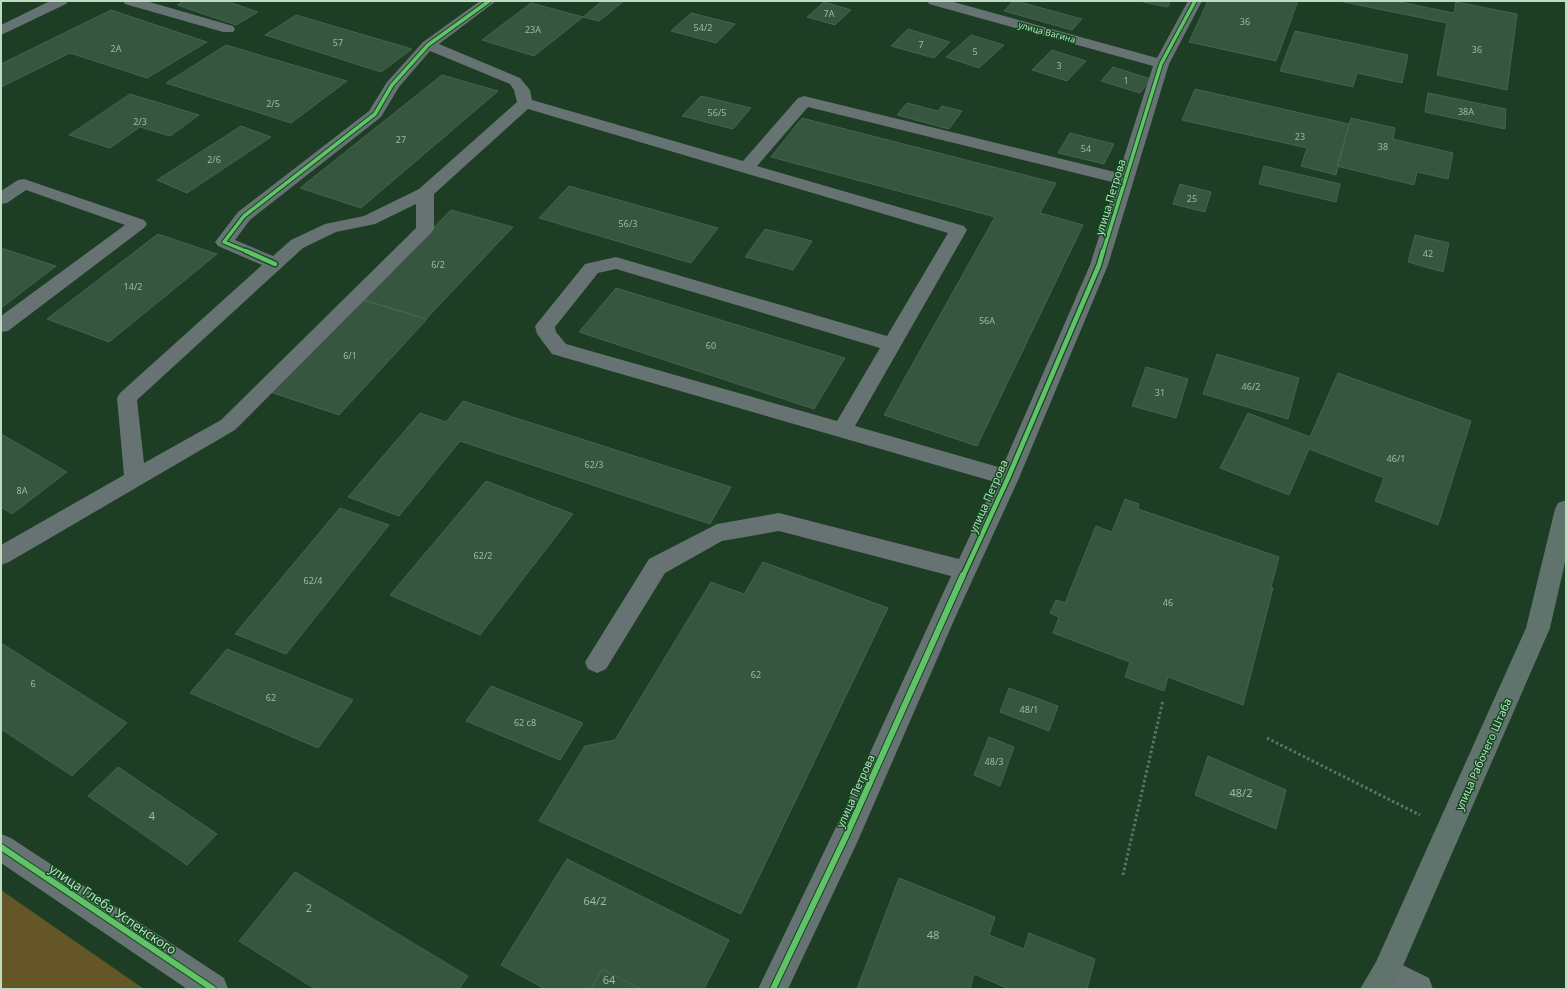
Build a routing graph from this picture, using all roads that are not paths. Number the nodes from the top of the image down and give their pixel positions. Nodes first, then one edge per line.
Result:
1 (61, 1) edge
2 (130, 1) edge
3 (489, 1) edge
4 (934, 1) edge
5 (1195, 1) edge
6 (3, 29) edge
7 (228, 29) dead end
8 (428, 45) junction
9 (1161, 64) junction
10 (525, 103) junction
11 (746, 168) junction
12 (1125, 180) junction
13 (425, 193) junction
14 (1, 200) edge
15 (275, 264) junction
16 (1, 326) edge
17 (891, 344) junction
18 (842, 430) junction
19 (135, 478) junction
20 (1008, 478) junction
21 (1566, 509) edge
22 (1, 556) edge
23 (965, 570) junction
24 (597, 662) dead end
25 (1, 847) edge
26 (1380, 980) edge
27 (213, 989) edge
28 (773, 989) edge
29 (1418, 989) edge

1 - 6 street
2 - 7 street
3 - 8 street
4 - 9 street, улица Вагина
5 - 9 street, улица Петрова
8 - 10 street
8 - 15 street
9 - 12 street, улица Петрова
10 - 11 street
10 - 13 street
11 - 12 street
11 - 17 street
12 - 20 street, улица Петрова
13 - 15 street
13 - 19 street
14 - 16 street
15 - 19 street
17 - 18 street
17 - 18 street
18 - 20 street
19 - 22 street
20 - 23 street, улица Петрова
21 - 26 main road, улица Рабочего Штаба
23 - 24 street
23 - 28 street, улица Петрова
25 - 27 street, улица Глеба Успенского
26 - 29 street

